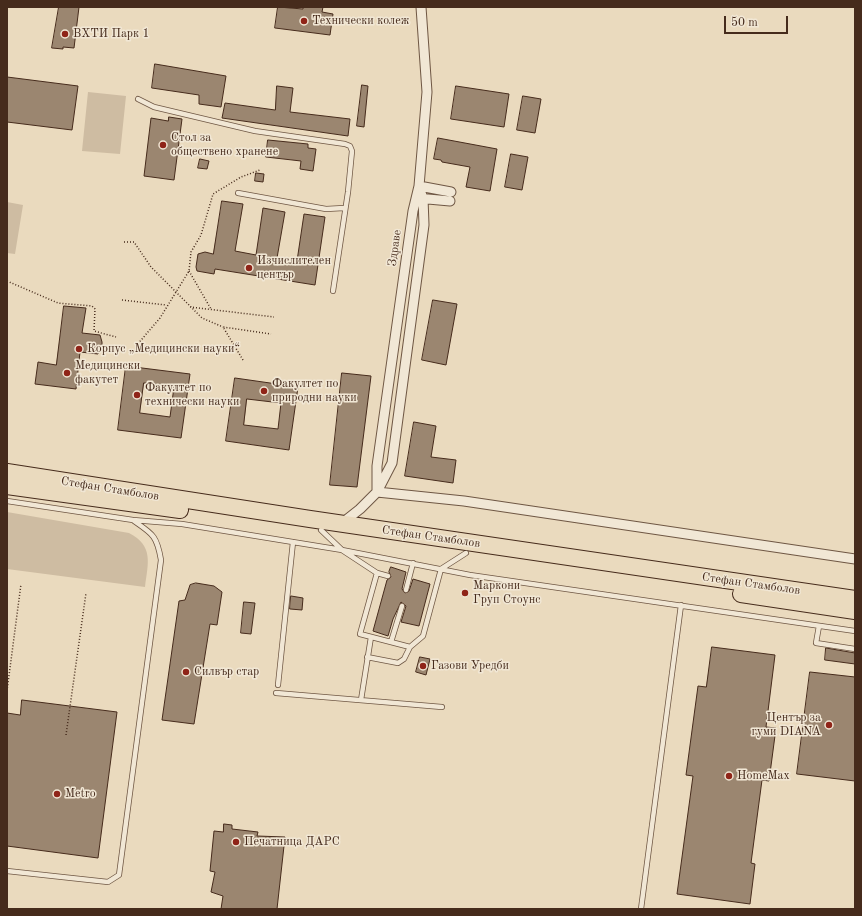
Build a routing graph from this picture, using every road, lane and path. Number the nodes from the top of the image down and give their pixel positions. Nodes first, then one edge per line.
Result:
1 (421, 7) edge
2 (138, 98) dead end
3 (260, 170) dead end
4 (419, 186) junction
5 (238, 193) dead end
6 (419, 198) junction
7 (344, 208) junction
8 (124, 242) dead end
9 (189, 271) junction
10 (7, 281) edge
11 (333, 291) dead end
12 (176, 292) junction
13 (122, 300) dead end
14 (166, 305) junction
15 (190, 307) junction
16 (211, 309) junction
17 (274, 317) dead end
18 (223, 327) junction
19 (271, 334) dead end
20 (116, 337) dead end
21 (136, 346) dead end
22 (243, 360) dead end
23 (7, 472) edge
24 (7, 486) edge
25 (377, 492) junction
26 (7, 502) edge
27 (133, 520) junction
28 (340, 524) junction
29 (321, 530) junction
30 (294, 542) junction
31 (342, 550) junction
32 (466, 553) junction
33 (855, 559) edge
34 (413, 563) junction
35 (441, 569) junction
36 (376, 573) junction
37 (388, 576) dead end
38 (21, 584) dead end
39 (406, 590) dead end
40 (86, 593) dead end
41 (855, 599) edge
42 (681, 605) junction
43 (402, 606) dead end
44 (855, 611) edge
45 (819, 626) junction
46 (855, 631) edge
47 (371, 637) junction
48 (391, 642) junction
49 (410, 647) junction
50 (855, 649) edge
51 (367, 657) junction
52 (278, 685) dead end
53 (7, 691) edge
54 (276, 693) dead end
55 (361, 700) junction
56 (442, 707) dead end
57 (66, 735) dead end
58 (7, 871) edge
59 (641, 909) edge

1 - 4 street
2 - 7 lane
3 - 9 path
4 - 6 street
4 - 6 street
5 - 7 lane
6 - 25 street, Здраве
6 - 25 street
7 - 11 lane
8 - 12 path
9 - 12 path
9 - 16 path
10 - 20 path
12 - 14 path
12 - 15 path
13 - 14 path
14 - 21 path
15 - 16 path
15 - 18 path
16 - 17 path
18 - 19 path
18 - 22 path
23 - 28 highway, Стефан Стамболов
24 - 29 highway, Стефан Стамболов
25 - 28 street
25 - 33 street
26 - 27 lane
27 - 30 lane
27 - 58 lane
28 - 41 highway, Стефан Стамболов
29 - 31 lane
29 - 32 highway, Стефан Стамболов
30 - 31 lane
30 - 52 lane
31 - 34 lane
31 - 36 lane
32 - 35 lane
32 - 44 highway, Стефан Стамболов
34 - 35 lane
34 - 39 lane
35 - 42 lane
35 - 49 lane
36 - 37 lane
36 - 47 lane
38 - 53 path
40 - 57 path
42 - 45 lane
42 - 59 lane
43 - 48 lane
45 - 46 lane
45 - 50 lane
47 - 48 lane
47 - 51 lane
48 - 49 lane
49 - 51 lane
51 - 55 lane
54 - 55 lane
55 - 56 lane

